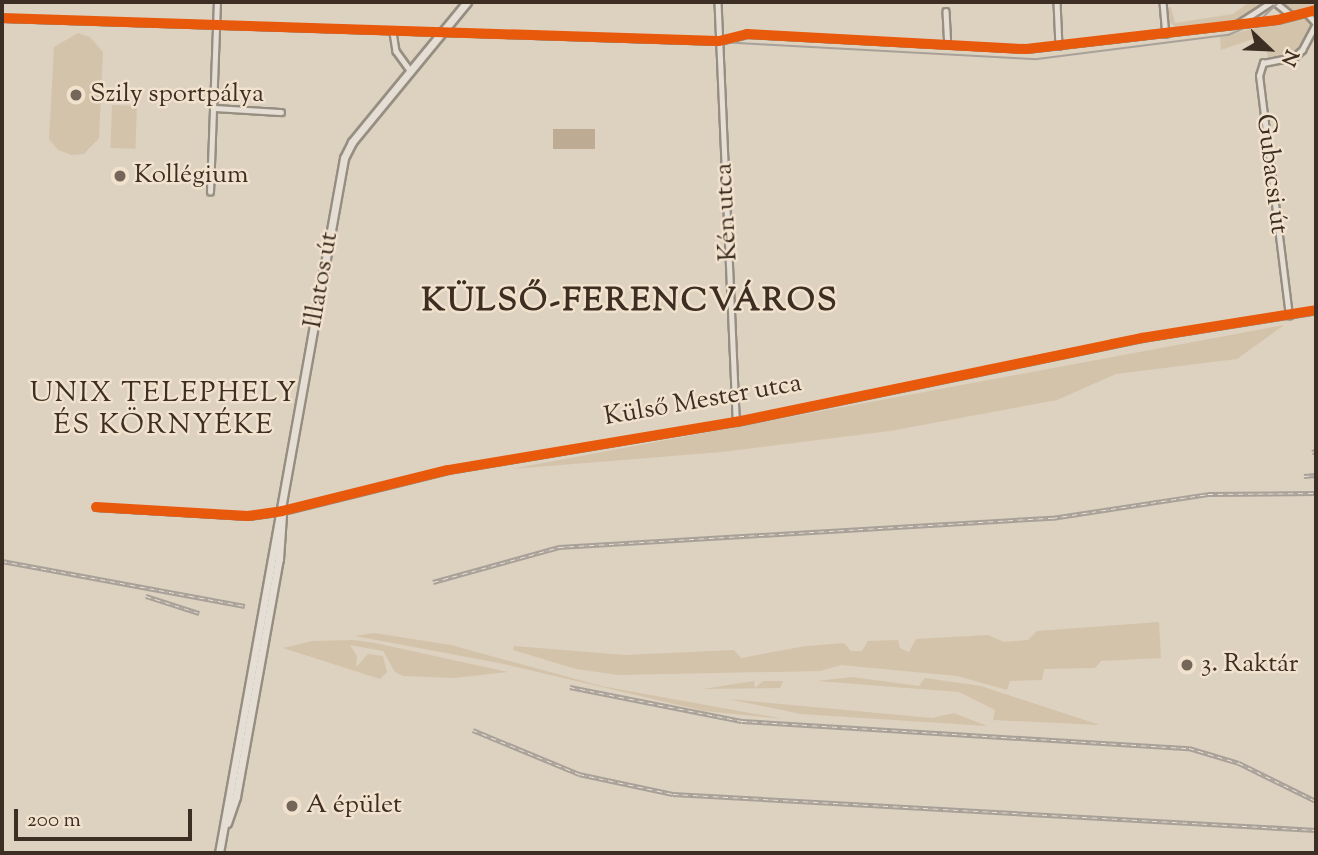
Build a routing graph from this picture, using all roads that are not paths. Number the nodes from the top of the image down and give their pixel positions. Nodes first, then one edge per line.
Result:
1 (217, 2) edge
2 (467, 2) edge
3 (718, 2) edge
4 (1056, 2) edge
5 (1163, 2) edge
6 (1273, 2) edge
7 (1316, 10) edge
8 (946, 12) dead end
9 (1306, 13) junction
10 (1294, 16) junction
11 (2, 18) edge
12 (1316, 24) edge
13 (1235, 25) junction
14 (216, 26) junction
15 (393, 32) junction
16 (440, 34) junction
17 (1166, 34) junction
18 (719, 41) junction
19 (948, 45) junction
20 (1059, 46) junction
21 (410, 70) junction
22 (213, 108) junction
23 (281, 113) dead end
24 (210, 192) dead end
25 (1316, 310) edge
26 (1289, 316) junction
27 (736, 422) junction
28 (96, 507) dead end
29 (282, 511) junction
30 (219, 853) edge

1 - 14 street
2 - 16 street, Illatos út
3 - 18 street, Kén utca
4 - 20 street
5 - 17 street
6 - 10 street
6 - 13 street
7 - 9 street
8 - 19 street
9 - 10 street
9 - 12 street, Gubacsi út
10 - 13 street
11 - 14 street
12 - 26 street, Gubacsi út
13 - 17 street
14 - 15 street
14 - 22 street
15 - 16 street
15 - 21 street
16 - 18 street
16 - 21 street, Illatos út
17 - 20 street
18 - 19 street
18 - 27 street, Kén utca
19 - 20 street
21 - 29 street, Illatos út
22 - 23 street
22 - 24 street
25 - 26 street, Külső Mester utca
26 - 27 street, Külső Mester utca
27 - 29 street, Külső Mester utca
28 - 29 street, Külső Mester utca
29 - 30 street, Illatos út

